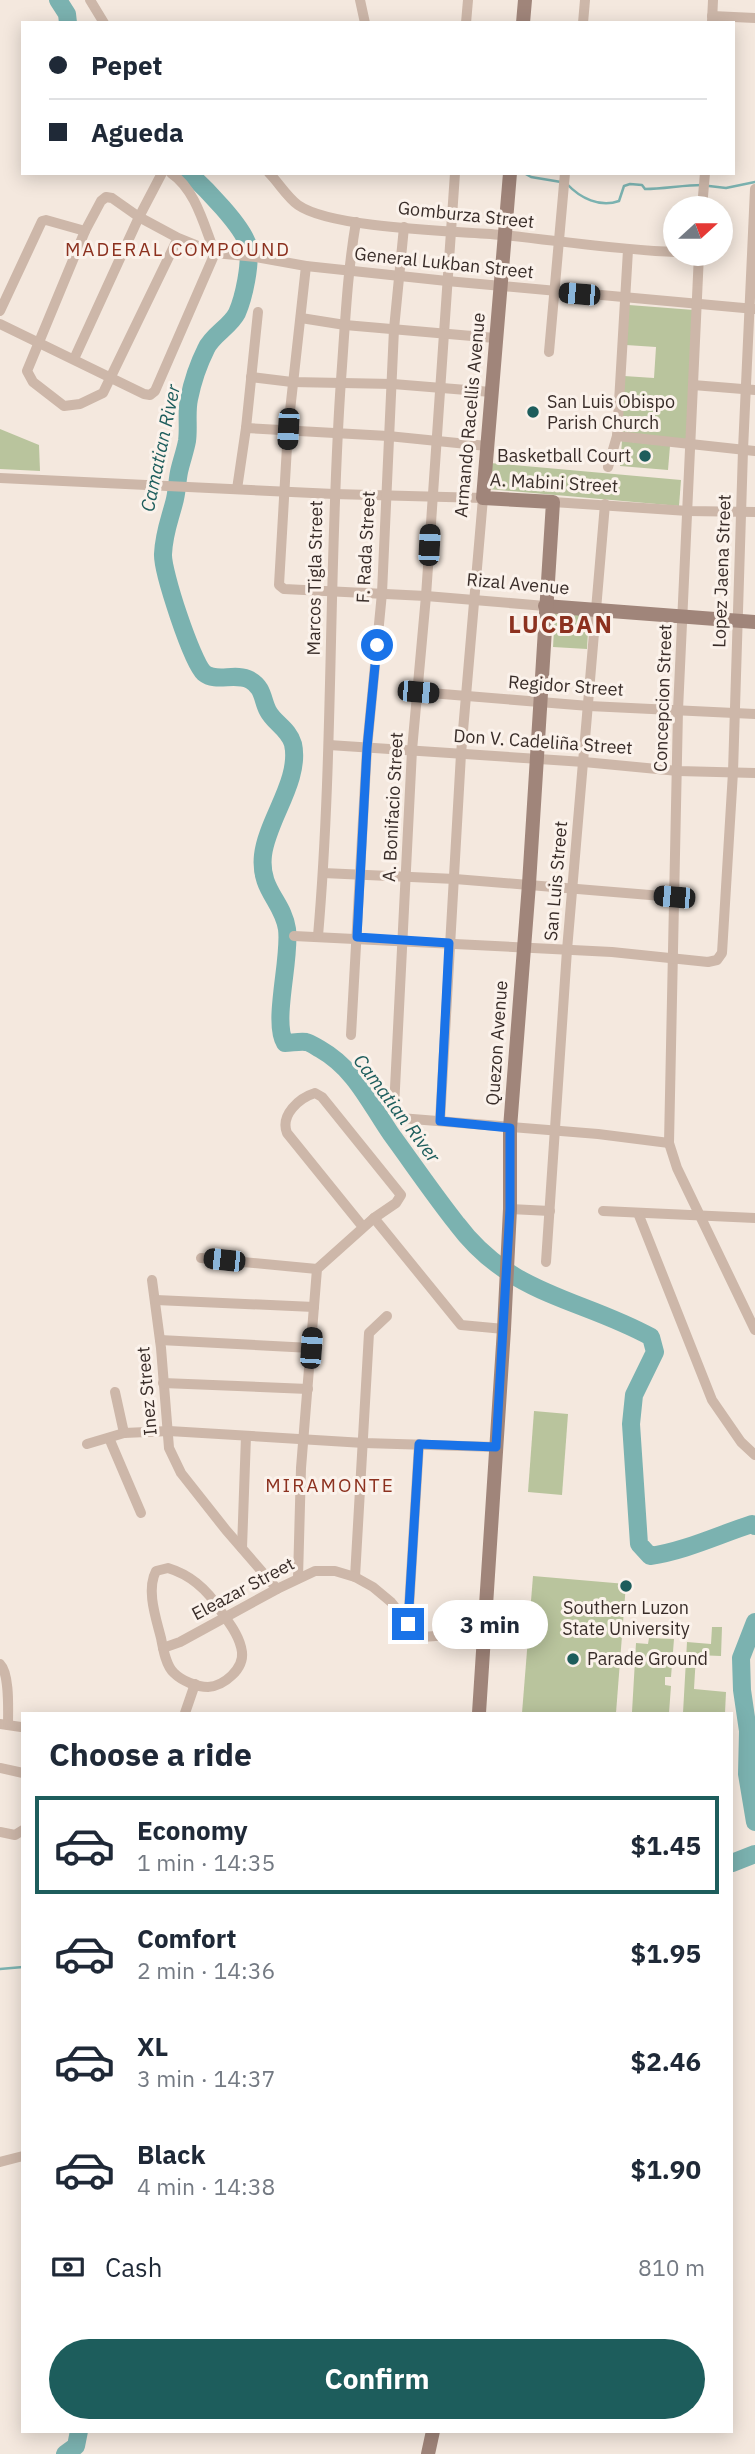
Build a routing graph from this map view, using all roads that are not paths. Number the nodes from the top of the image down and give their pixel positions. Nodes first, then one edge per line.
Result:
1 (90, 0) edge
2 (359, 0) edge
3 (468, 0) edge
4 (525, 0) edge
5 (585, 0) edge
6 (713, 0) edge
7 (755, 18) edge
8 (712, 20) edge
9 (103, 21) edge
10 (364, 21) edge
11 (466, 21) edge
12 (523, 21) edge
13 (583, 21) edge
14 (161, 175) edge
15 (174, 175) edge
16 (271, 175) edge
17 (455, 175) edge
18 (705, 175) edge
19 (510, 176) edge
20 (565, 176) edge
21 (755, 189) edge
22 (703, 196) edge
23 (139, 217) junction
24 (356, 222) junction
25 (404, 227) junction
26 (85, 231) junction
27 (451, 231) junction
28 (505, 235) junction
29 (178, 238) junction
30 (558, 242) junction
31 (628, 250) junction
32 (663, 251) edge
33 (215, 253) junction
34 (699, 266) edge
35 (306, 267) junction
36 (348, 271) junction
37 (400, 275) junction
38 (447, 281) junction
39 (500, 286) junction
40 (555, 292) junction
41 (627, 299) junction
42 (698, 303) junction
43 (752, 309) edge
44 (0, 311) edge
45 (258, 312) dead end
46 (301, 318) junction
47 (0, 324) edge
48 (345, 325) junction
49 (394, 329) junction
50 (444, 332) junction
51 (495, 338) junction
52 (38, 342) junction
53 (549, 352) dead end
54 (75, 359) junction
55 (251, 377) junction
56 (111, 378) junction
57 (292, 382) junction
58 (341, 383) junction
59 (393, 384) junction
60 (693, 384) junction
61 (441, 387) junction
62 (750, 390) edge
63 (491, 392) junction
64 (246, 428) junction
65 (288, 429) junction
66 (336, 432) junction
67 (388, 436) junction
68 (617, 436) junction
69 (436, 441) junction
70 (691, 445) junction
71 (487, 446) junction
72 (749, 451) edge
73 (608, 467) dead end
74 (0, 478) edge
75 (237, 489) junction
76 (284, 492) junction
77 (386, 494) junction
78 (334, 495) junction
79 (432, 495) junction
80 (483, 498) junction
81 (552, 502) junction
82 (605, 504) junction
83 (688, 510) junction
84 (741, 512) junction
85 (755, 512) edge
86 (331, 591) junction
87 (382, 593) junction
88 (426, 596) junction
89 (474, 600) junction
90 (545, 606) junction
91 (596, 610) junction
92 (684, 617) junction
93 (739, 621) junction
94 (755, 622) edge
95 (418, 692) junction
96 (465, 696) junction
97 (540, 702) junction
98 (589, 706) junction
99 (678, 710) junction
100 (734, 713) junction
101 (755, 713) edge
102 (329, 745) junction
103 (367, 748) junction
104 (412, 750) junction
105 (461, 754) junction
106 (537, 760) junction
107 (584, 762) junction
108 (678, 771) junction
109 (733, 772) junction
110 (755, 773) edge
111 (323, 873) junction
112 (361, 873) junction
113 (406, 876) junction
114 (455, 879) junction
115 (529, 884) junction
116 (573, 889) junction
117 (674, 897) junction
118 (294, 936) dead end
119 (318, 936) junction
120 (357, 937) junction
121 (402, 940) junction
122 (449, 943) junction
123 (523, 947) junction
124 (568, 950) junction
125 (673, 957) junction
126 (351, 1035) dead end
127 (440, 1121) junction
128 (510, 1128) junction
129 (554, 1131) junction
130 (669, 1143) junction
131 (510, 1209) junction
132 (550, 1211) junction
133 (603, 1211) dead end
134 (638, 1213) junction
135 (699, 1214) junction
136 (374, 1218) junction
137 (755, 1218) edge
138 (363, 1227) junction
139 (201, 1258) dead end
140 (546, 1262) dead end
141 (317, 1269) junction
142 (152, 1280) dead end
143 (156, 1300) junction
144 (314, 1307) junction
145 (387, 1316) dead end
146 (504, 1329) junction
147 (755, 1330) edge
148 (160, 1340) junction
149 (311, 1348) junction
150 (163, 1383) junction
151 (308, 1389) junction
152 (115, 1392) dead end
153 (169, 1431) junction
154 (124, 1433) junction
155 (246, 1436) junction
156 (109, 1438) junction
157 (303, 1439) junction
158 (364, 1443) junction
159 (87, 1444) dead end
160 (419, 1444) junction
161 (496, 1447) junction
162 (755, 1455) edge
163 (141, 1513) dead end
164 (242, 1548) junction
165 (355, 1577) junction
166 (298, 1578) junction
167 (277, 1589) junction
168 (225, 1617) junction
169 (408, 1624) junction
170 (485, 1632) junction
171 (163, 1648) junction
172 (0, 1664) edge
173 (195, 1684) junction
174 (185, 1712) edge
175 (479, 1712) edge
176 (4, 1725) edge
177 (21, 1727) dead end
178 (0, 1768) edge
179 (21, 1773) edge
180 (21, 1831) edge
181 (0, 1832) edge
182 (21, 2156) edge
183 (0, 2162) edge
184 (433, 2433) edge
185 (428, 2454) edge

1 - 9 street
2 - 10 street
3 - 11 street
4 - 12 main road
5 - 13 street
6 - 8 street
7 - 8 street
14 - 23 street
15 - 33 street
16 - 24 street, Gomburza Street
17 - 27 street, A. Bonifacio Street
18 - 22 street
19 - 28 main road, Armando Racellis Avenue
20 - 30 street
21 - 43 street, Lopez Jaena Street
23 - 26 street, General Lukban Street
23 - 29 street, General Lukban Street
23 - 54 street
24 - 25 street, Gomburza Street
24 - 36 street, Marcos Tigla Street
25 - 27 street, Gomburza Street
25 - 37 street, F. Rada Street
26 - 44 street
26 - 52 street
27 - 28 street, Gomburza Street
27 - 38 street, A. Bonifacio Street
28 - 30 street, Gomburza Street
28 - 39 main road, Armando Racellis Avenue
29 - 33 street, General Lukban Street
29 - 56 street
30 - 31 street, Gomburza Street
30 - 40 street
31 - 32 street, Gomburza Street
31 - 41 street
33 - 35 street, General Lukban Street
33 - 56 street
34 - 42 street, Concepcion Street
35 - 36 street, General Lukban Street
35 - 46 street
36 - 37 street, General Lukban Street
36 - 48 street, Marcos Tigla Street
37 - 38 street, General Lukban Street
37 - 49 street, F. Rada Street
38 - 39 street, General Lukban Street
38 - 50 street, A. Bonifacio Street
39 - 40 street, General Lukban Street
39 - 51 main road, Armando Racellis Avenue
40 - 41 street, General Lukban Street
40 - 53 street
41 - 42 street, General Lukban Street
41 - 68 street
42 - 43 street, General Lukban Street
42 - 60 street, Concepcion Street
43 - 62 street, Lopez Jaena Street
45 - 55 street
46 - 48 street
46 - 57 street
47 - 52 street
48 - 49 street
48 - 58 street, Marcos Tigla Street
49 - 50 street
49 - 59 street, F. Rada Street
50 - 51 street
50 - 61 street, A. Bonifacio Street
51 - 63 main road, Armando Racellis Avenue
52 - 54 street
52 - 56 street
54 - 56 street
55 - 57 street
55 - 64 street
57 - 58 street
57 - 65 street
58 - 59 street
58 - 66 street, Marcos Tigla Street
59 - 61 street
59 - 67 street, F. Rada Street
60 - 62 street
60 - 70 street, Concepcion Street
61 - 63 street
61 - 69 street, A. Bonifacio Street
62 - 72 street, Lopez Jaena Street
63 - 71 main road, Armando Racellis Avenue
64 - 65 street
64 - 75 street
65 - 66 street
65 - 76 street
66 - 67 street
66 - 78 street, Marcos Tigla Street
67 - 69 street
67 - 77 street, F. Rada Street
68 - 70 street
68 - 73 street
69 - 71 street
69 - 79 street, A. Bonifacio Street
70 - 72 street
70 - 83 street, Concepcion Street
71 - 80 main road, Armando Racellis Avenue
72 - 84 street, Lopez Jaena Street
74 - 75 street, A. Mabini Street
75 - 76 street, A. Mabini Street
76 - 78 street, A. Mabini Street
76 - 86 street, Rizal Avenue
77 - 78 street, A. Mabini Street
77 - 79 street, A. Mabini Street
77 - 87 street, F. Rada Street
78 - 86 street, Marcos Tigla Street
79 - 80 street, A. Mabini Street
79 - 88 street, A. Bonifacio Street
80 - 81 main road, A. Mabini Street
80 - 89 street, Armando Racellis Avenue
81 - 82 street, A. Mabini Street
81 - 90 main road, Quezon Avenue
82 - 83 street, A. Mabini Street
82 - 91 street, San Luis Street
83 - 84 street, A. Mabini Street
83 - 92 street, Concepcion Street
84 - 85 street, A. Mabini Street
84 - 93 street, Lopez Jaena Street
86 - 87 street, Rizal Avenue
86 - 102 street, Marcos Tigla Street
87 - 88 street, Rizal Avenue
87 - 103 street, F. Rada Street
88 - 89 street, Rizal Avenue
88 - 95 street, A. Bonifacio Street
89 - 90 street, Rizal Avenue
89 - 96 street, Armando Racellis Avenue
90 - 91 main road, Rizal Avenue
90 - 97 main road, Quezon Avenue
91 - 92 main road, Rizal Avenue
91 - 98 street, San Luis Street
92 - 93 main road, Rizal Avenue
92 - 99 street, Concepcion Street
93 - 94 main road, Rizal Avenue
93 - 100 street, Lopez Jaena Street
95 - 96 street, Regidor Street
95 - 104 street, A. Bonifacio Street
96 - 97 street, Regidor Street
96 - 105 street, Armando Racellis Avenue
97 - 98 street, Regidor Street
97 - 106 main road, Quezon Avenue
98 - 99 street, Regidor Street
98 - 107 street, San Luis Street
99 - 100 street, Regidor Street
99 - 108 street, Concepcion Street
100 - 101 street, Regidor Street
100 - 109 street, Lopez Jaena Street
102 - 103 street, Don V. Cadeliña Street
102 - 111 street, Marcos Tigla Street
103 - 104 street, Don V. Cadeliña Street
103 - 112 street, F. Rada Street
104 - 105 street, Don V. Cadeliña Street
104 - 113 street, A. Bonifacio Street
105 - 106 street, Don V. Cadeliña Street
105 - 114 street, Armando Racellis Avenue
106 - 107 street, Don V. Cadeliña Street
106 - 115 main road, Quezon Avenue
107 - 108 street, Don V. Cadeliña Street
107 - 116 street, San Luis Street
108 - 109 street, Don V. Cadeliña Street
108 - 117 street, Concepcion Street
109 - 110 street, Don V. Cadeliña Street
109 - 125 street, Lopez Jaena Street
111 - 112 street
111 - 119 street, Marcos Tigla Street
112 - 113 street
112 - 120 street, F. Rada Street
113 - 114 street
113 - 121 street, A. Bonifacio Street
114 - 115 street
114 - 122 street, Armando Racellis Avenue
115 - 116 street
115 - 123 main road, Quezon Avenue
116 - 117 street
116 - 124 street, San Luis Street
117 - 125 street, Concepcion Street
118 - 119 street
119 - 120 street
120 - 121 street
120 - 126 street, F. Rada Street
121 - 122 street
121 - 127 street, A. Bonifacio Street
122 - 123 street
122 - 127 street, Armando Racellis Avenue
123 - 124 street
123 - 128 main road, Quezon Avenue
124 - 125 street
124 - 129 street, San Luis Street
125 - 130 street, Concepcion Street
127 - 128 street
128 - 129 street
128 - 131 main road, Quezon Avenue
129 - 130 street
129 - 132 street, San Luis Street
130 - 135 street
131 - 132 street
131 - 146 main road, Quezon Avenue
132 - 140 street, San Luis Street
133 - 134 street
134 - 135 street
134 - 162 street
135 - 137 street
135 - 147 street
136 - 138 street
136 - 138 street
136 - 146 street
138 - 141 street
139 - 141 street
141 - 144 street
142 - 143 street, Inez Street
143 - 144 street
143 - 148 street, Inez Street
144 - 149 street
145 - 158 street
146 - 161 main road, Quezon Avenue
148 - 149 street
148 - 150 street, Inez Street
149 - 151 street
150 - 151 street
150 - 153 street, Inez Street
151 - 157 street
152 - 154 street
153 - 154 street
153 - 155 street
153 - 164 street, Inez Street
154 - 156 street
155 - 157 street
155 - 164 street
156 - 159 street
156 - 163 street
157 - 158 street
157 - 166 street
158 - 160 street
158 - 165 street
160 - 161 street
160 - 169 street
161 - 170 main road, Quezon Avenue
164 - 167 street, Inez Street
165 - 166 street, Eleazar Street
165 - 169 street, Eleazar Street
166 - 167 street, Eleazar Street
167 - 168 street, Eleazar Street
168 - 171 street, Eleazar Street
168 - 171 street
168 - 173 street
169 - 170 street, Eleazar Street
170 - 175 main road, Quezon Avenue
171 - 173 street
172 - 176 street
173 - 174 street
176 - 177 street
178 - 179 street
180 - 181 street
182 - 183 street
184 - 185 main road

